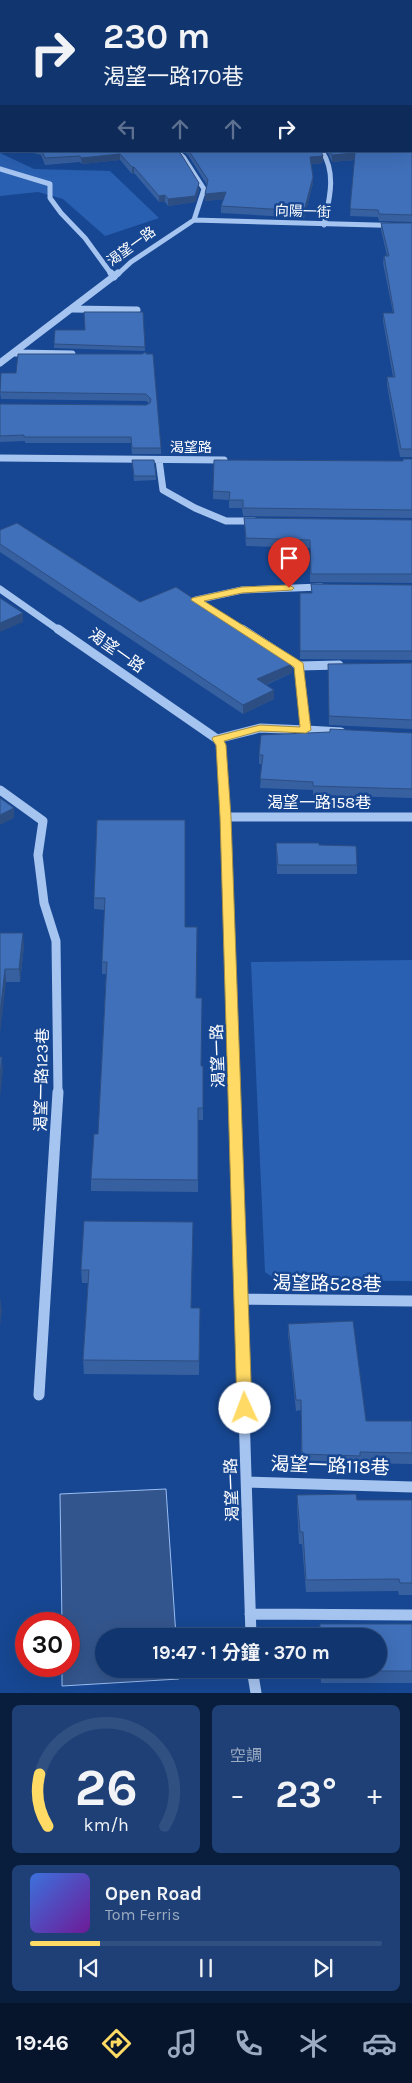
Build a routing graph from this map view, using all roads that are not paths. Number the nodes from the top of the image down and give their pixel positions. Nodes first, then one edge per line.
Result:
1 (177, 152) edge
2 (323, 152) edge
3 (0, 169) edge
4 (194, 220) junction
5 (324, 225) junction
6 (412, 226) edge
7 (114, 277) junction
8 (72, 309) junction
9 (137, 310) edge
10 (15, 353) junction
11 (83, 354) edge
12 (0, 363) edge
13 (0, 458) edge
14 (159, 460) junction
15 (237, 460) edge
16 (265, 521) edge
17 (334, 587) edge
18 (0, 589) edge
19 (346, 665) edge
20 (299, 666) junction
21 (306, 730) junction
22 (354, 732) edge
23 (217, 739) junction
24 (0, 790) edge
25 (226, 817) junction
26 (412, 817) edge
27 (242, 1299) junction
28 (412, 1301) edge
29 (39, 1395) dead end
30 (247, 1482) junction
31 (412, 1487) edge
32 (250, 1614) junction
33 (412, 1615) edge
34 (251, 1628) edge
35 (254, 1678) edge
36 (256, 1693) edge

1 - 4 street
2 - 5 street
3 - 7 street
4 - 5 street, 向陽一街
4 - 7 street, 渴望一路
5 - 6 street, 向陽一街
7 - 8 street, 渴望一路
8 - 9 street
8 - 10 street, 渴望一路
10 - 11 street
10 - 12 street, 渴望一路
13 - 14 street, 渴望路
14 - 15 street, 渴望路
14 - 16 street
17 - 20 street
18 - 23 street, 渴望一路
19 - 20 street
20 - 21 street
21 - 22 street
21 - 23 street
23 - 25 street, 渴望一路
24 - 29 street, 渴望一路123巷
25 - 26 street, 渴望一路158巷
25 - 27 street, 渴望一路
27 - 28 street, 渴望路528巷
27 - 30 street, 渴望一路
30 - 31 street, 渴望一路118巷
30 - 32 street, 渴望一路
32 - 33 street
32 - 34 street, 渴望一路
35 - 36 street

